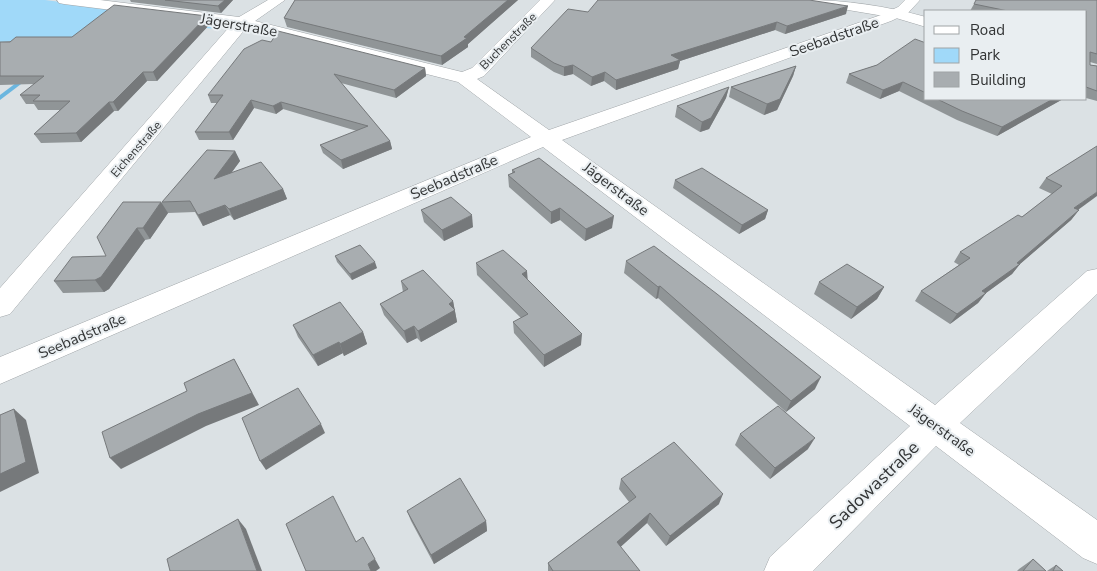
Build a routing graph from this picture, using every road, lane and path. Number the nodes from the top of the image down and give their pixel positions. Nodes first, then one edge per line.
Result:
1 (64, 0) edge
2 (278, 0) edge
3 (548, 0) edge
4 (812, 0) edge
5 (913, 0) edge
6 (897, 14) junction
7 (924, 21) edge
8 (242, 22) junction
9 (464, 78) junction
10 (547, 138) junction
11 (1097, 278) edge
12 (0, 307) edge
13 (0, 371) edge
14 (936, 425) junction
15 (1097, 544) edge
16 (784, 571) edge

1 - 8 street, Jägerstraße
2 - 8 street, Eichenstraße
3 - 9 street, Buchenstraße
4 - 6 street
5 - 6 street, Seebadstraße
6 - 7 street
6 - 10 street, Seebadstraße
8 - 9 street, Jägerstraße
8 - 12 street, Eichenstraße
9 - 10 street, Jägerstraße
10 - 13 street, Seebadstraße
10 - 14 street, Jägerstraße
11 - 14 street, Sadowastraße
14 - 15 street, Jägerstraße
14 - 16 street, Sadowastraße

